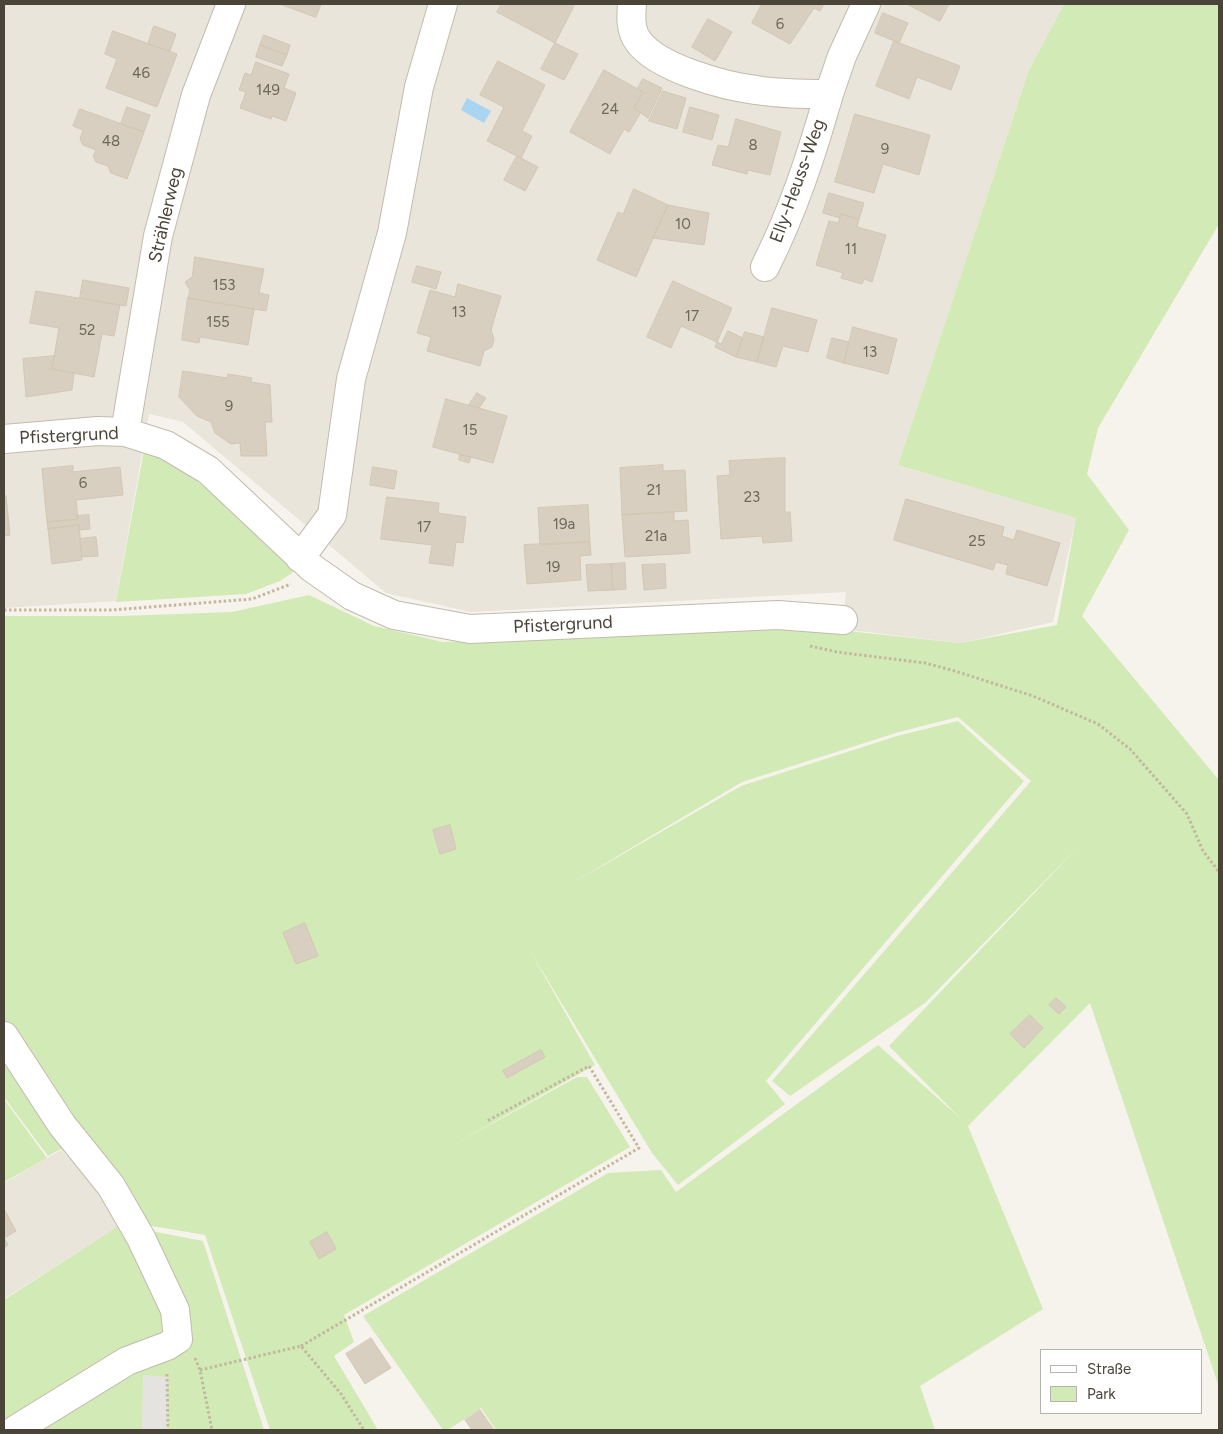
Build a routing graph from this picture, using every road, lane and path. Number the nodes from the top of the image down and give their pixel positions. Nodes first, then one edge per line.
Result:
1 (232, 4) edge
2 (443, 4) edge
3 (632, 4) edge
4 (866, 4) edge
5 (829, 94) junction
6 (764, 267) dead end
7 (125, 432) junction
8 (4, 440) edge
9 (306, 563) junction
10 (4, 610) edge
11 (843, 620) dead end
12 (808, 646) dead end
13 (1219, 872) edge
14 (4, 1036) edge
15 (488, 1121) dead end
16 (173, 1342) junction
17 (301, 1346) junction
18 (15, 1430) edge
19 (168, 1430) edge
20 (212, 1430) edge
21 (364, 1430) edge

1 - 7 street, Strählerweg
2 - 9 street
3 - 5 street, Elly-Heuss-Weg
4 - 5 street, Elly-Heuss-Weg
5 - 6 street, Elly-Heuss-Weg
7 - 8 street, Pfistergrund
7 - 9 street, Pfistergrund
9 - 10 path
9 - 11 street, Pfistergrund
12 - 13 path
14 - 16 street
15 - 17 path
16 - 18 street
16 - 19 path
17 - 20 path
17 - 21 path

